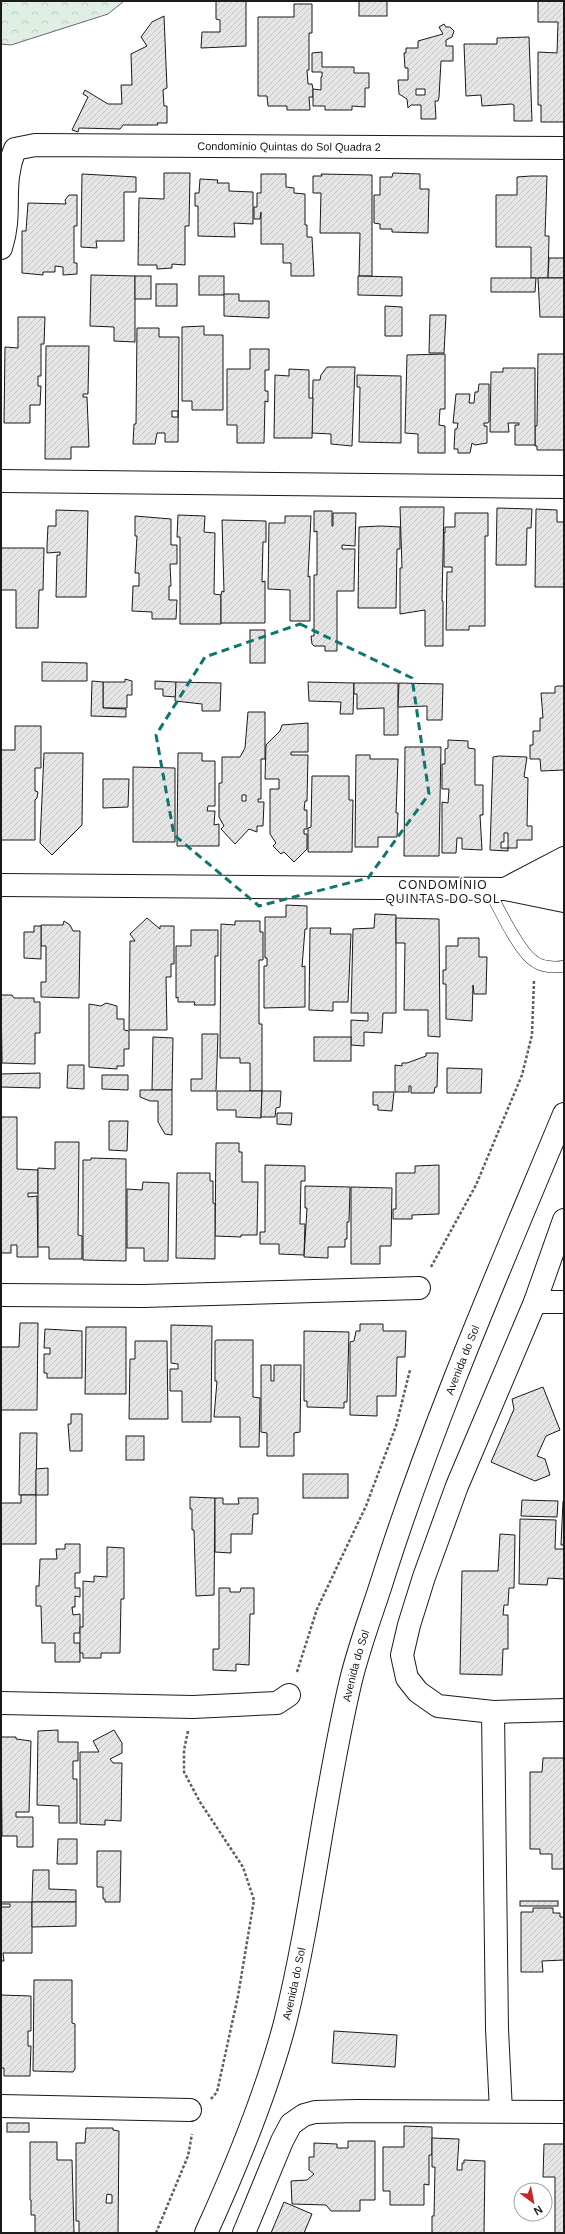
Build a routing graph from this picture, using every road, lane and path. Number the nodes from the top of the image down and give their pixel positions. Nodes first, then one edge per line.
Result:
1 (564, 148) edge
2 (1, 248) edge
3 (1, 481) edge
4 (564, 488) edge
5 (564, 858) edge
6 (564, 882) edge
7 (1, 885) edge
8 (501, 889) junction
9 (564, 901) edge
10 (534, 962) junction
11 (564, 966) edge
12 (564, 1114) edge
13 (564, 1220) edge
14 (419, 1288) joint
15 (1, 1295) edge
16 (535, 1302) junction
17 (564, 1302) edge
18 (410, 1370) dead end
19 (289, 1695) joint
20 (1, 1703) edge
21 (194, 1707) junction
22 (564, 1710) edge
23 (493, 1712) junction
24 (1, 2106) edge
25 (190, 2110) junction
26 (501, 2111) junction
27 (564, 2112) edge
28 (156, 2233) edge
29 (206, 2233) edge
30 (244, 2233) edge

1 - 2 street, Condomínio Quintas do Sol Quadra 2
3 - 4 street
5 - 8 street
6 - 8 street
7 - 8 street
8 - 9 street
8 - 10 lane
10 - 11 lane
10 - 14 path
12 - 29 street, Avenida do Sol
13 - 16 street
14 - 15 street
16 - 17 street
16 - 23 street
18 - 19 path
19 - 21 street
20 - 21 street
21 - 25 path
22 - 23 street
23 - 26 street
24 - 25 street
25 - 28 path
26 - 27 street
26 - 30 street

